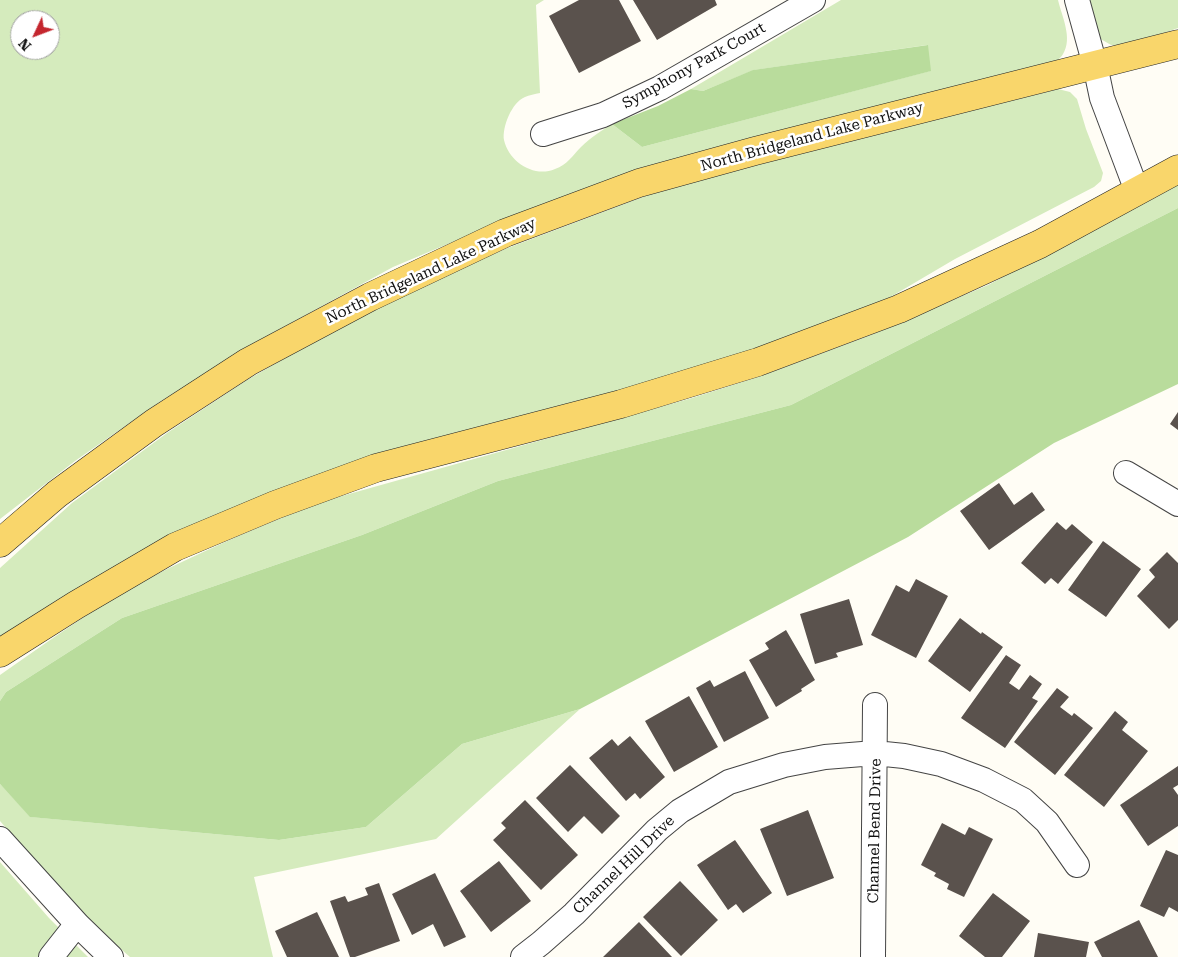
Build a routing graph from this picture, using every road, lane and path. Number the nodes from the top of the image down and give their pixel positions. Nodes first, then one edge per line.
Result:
1 (813, 0) edge
2 (1077, 0) edge
3 (1178, 44) edge
4 (1095, 65) junction
5 (543, 134) dead end
6 (1178, 169) edge
7 (1138, 191) junction
8 (1126, 473) dead end
9 (1178, 504) edge
10 (0, 544) edge
11 (0, 653) edge
12 (875, 706) dead end
13 (875, 753) junction
14 (0, 839) edge
15 (1077, 865) dead end
16 (77, 924) junction
17 (51, 957) edge
18 (111, 957) edge
19 (523, 957) edge
20 (873, 957) edge

1 - 5 street, Symphony Park Court
2 - 4 street
3 - 4 main road, North Bridgeland Lake Parkway
4 - 7 street
4 - 10 main road, North Bridgeland Lake Parkway
6 - 7 main road
7 - 11 main road
8 - 9 street
12 - 13 street, Channel Bend Drive
13 - 15 street, Channel Hill Drive
13 - 19 street, Channel Hill Drive
13 - 20 street, Channel Bend Drive
14 - 16 street
16 - 17 street
16 - 18 street

